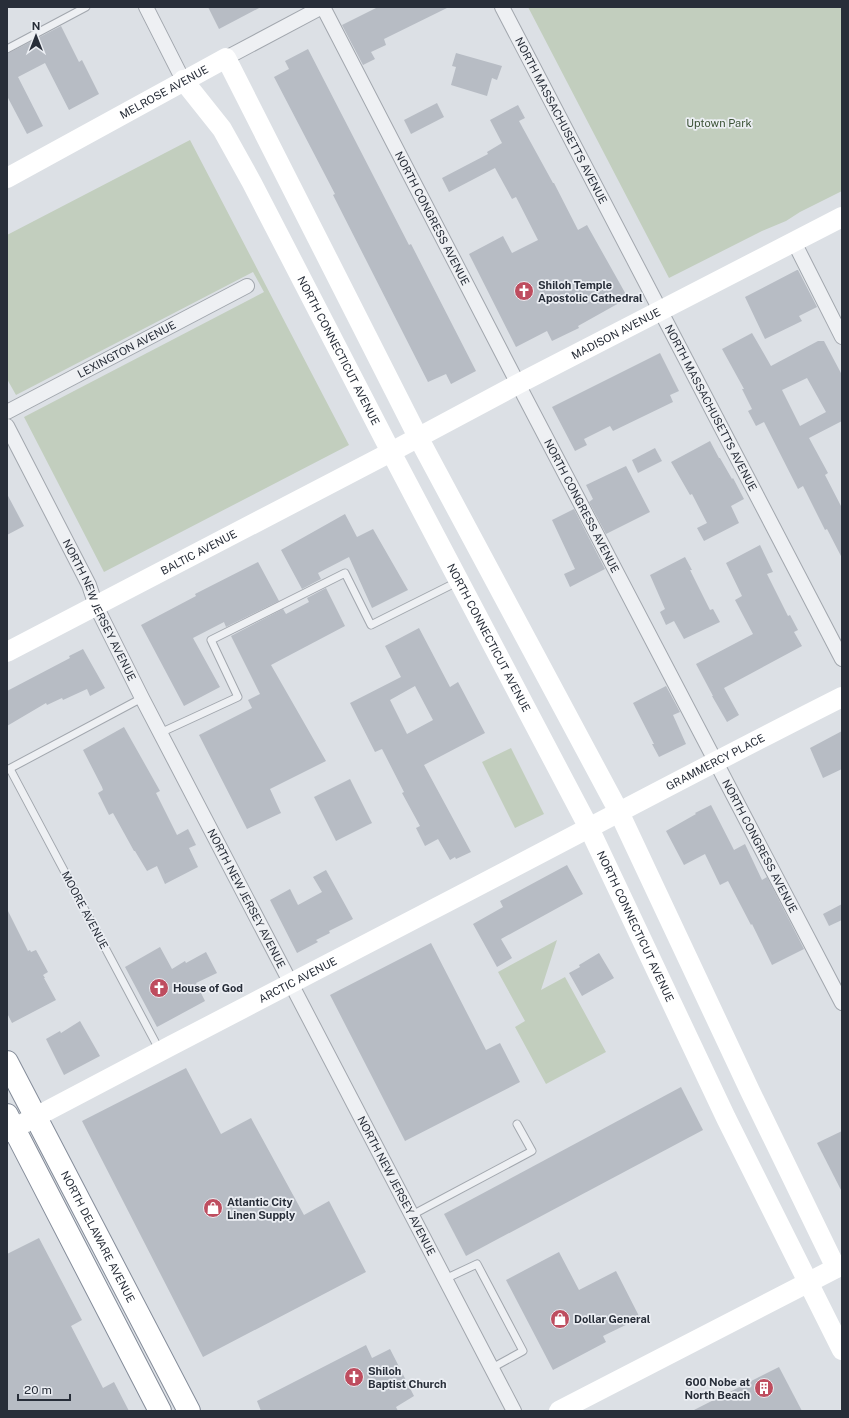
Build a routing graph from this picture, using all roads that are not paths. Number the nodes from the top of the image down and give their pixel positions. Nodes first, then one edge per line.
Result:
1 (86, 7) edge
2 (146, 7) edge
3 (322, 7) edge
4 (502, 7) edge
5 (7, 49) edge
6 (226, 58) junction
7 (183, 80) junction
8 (7, 178) edge
9 (842, 217) edge
10 (794, 242) junction
11 (246, 286) dead end
12 (660, 311) junction
13 (842, 336) edge
14 (518, 384) junction
15 (7, 412) edge
16 (7, 426) edge
17 (418, 437) junction
18 (391, 452) junction
19 (459, 581) junction
20 (96, 606) junction
21 (7, 652) edge
22 (842, 659) edge
23 (842, 697) edge
24 (142, 698) junction
25 (160, 733) junction
26 (715, 761) junction
27 (8, 769) edge
28 (619, 812) junction
29 (589, 828) junction
30 (291, 984) junction
31 (842, 1003) edge
32 (160, 1051) junction
33 (7, 1062) edge
34 (36, 1117) junction
35 (517, 1124) dead end
36 (9, 1125) edge
37 (412, 1215) junction
38 (839, 1267) edge
39 (445, 1279) junction
40 (807, 1282) junction
41 (842, 1350) edge
42 (492, 1368) junction
43 (160, 1411) edge
44 (189, 1411) edge
45 (514, 1411) edge
46 (559, 1411) edge

1 - 5 lane
2 - 7 street, NORTH CONNECTICUT AVENUE
3 - 6 street, MELROSE AVENUE
3 - 14 street, NORTH CONGRESS AVENUE
4 - 12 street, NORTH MASSACHUSETTS AVENUE
6 - 7 street, MELROSE AVENUE
6 - 17 street
7 - 8 street, MELROSE AVENUE
7 - 18 street, NORTH CONNECTICUT AVENUE
9 - 10 street, MADISON AVENUE
10 - 12 street, MADISON AVENUE
10 - 13 street
11 - 15 street, LEXINGTON AVENUE
12 - 14 street, MADISON AVENUE
12 - 22 street, NORTH MASSACHUSETTS AVENUE
14 - 17 street, MADISON AVENUE
14 - 26 street, NORTH CONGRESS AVENUE
16 - 20 street, NORTH NEW JERSEY AVENUE
17 - 18 street, MADISON AVENUE
17 - 28 street
18 - 19 street, NORTH CONNECTICUT AVENUE
18 - 20 street, BALTIC AVENUE
19 - 25 lane
19 - 29 street, NORTH CONNECTICUT AVENUE
20 - 21 street, BALTIC AVENUE
20 - 24 street, NORTH NEW JERSEY AVENUE
23 - 26 street, GRAMMERCY PLACE
24 - 25 street, NORTH NEW JERSEY AVENUE
24 - 27 lane
25 - 30 street, NORTH NEW JERSEY AVENUE
26 - 28 street, GRAMMERCY PLACE
26 - 31 street, NORTH CONGRESS AVENUE
27 - 32 lane, MOORE AVENUE
28 - 29 street, GRAMMERCY PLACE
28 - 38 street
29 - 30 street, ARCTIC AVENUE
29 - 40 street, NORTH CONNECTICUT AVENUE
30 - 32 street, ARCTIC AVENUE
30 - 37 street, NORTH NEW JERSEY AVENUE
32 - 34 street, ARCTIC AVENUE
33 - 34 highway, NORTH DELAWARE AVENUE
34 - 36 street, ARCTIC AVENUE
34 - 44 highway, NORTH DELAWARE AVENUE
35 - 37 lane
36 - 43 highway
37 - 39 street, NORTH NEW JERSEY AVENUE
38 - 40 street
39 - 42 street, NORTH NEW JERSEY AVENUE
39 - 42 lane
40 - 41 street, NORTH CONNECTICUT AVENUE
40 - 46 street
42 - 45 street, NORTH NEW JERSEY AVENUE

